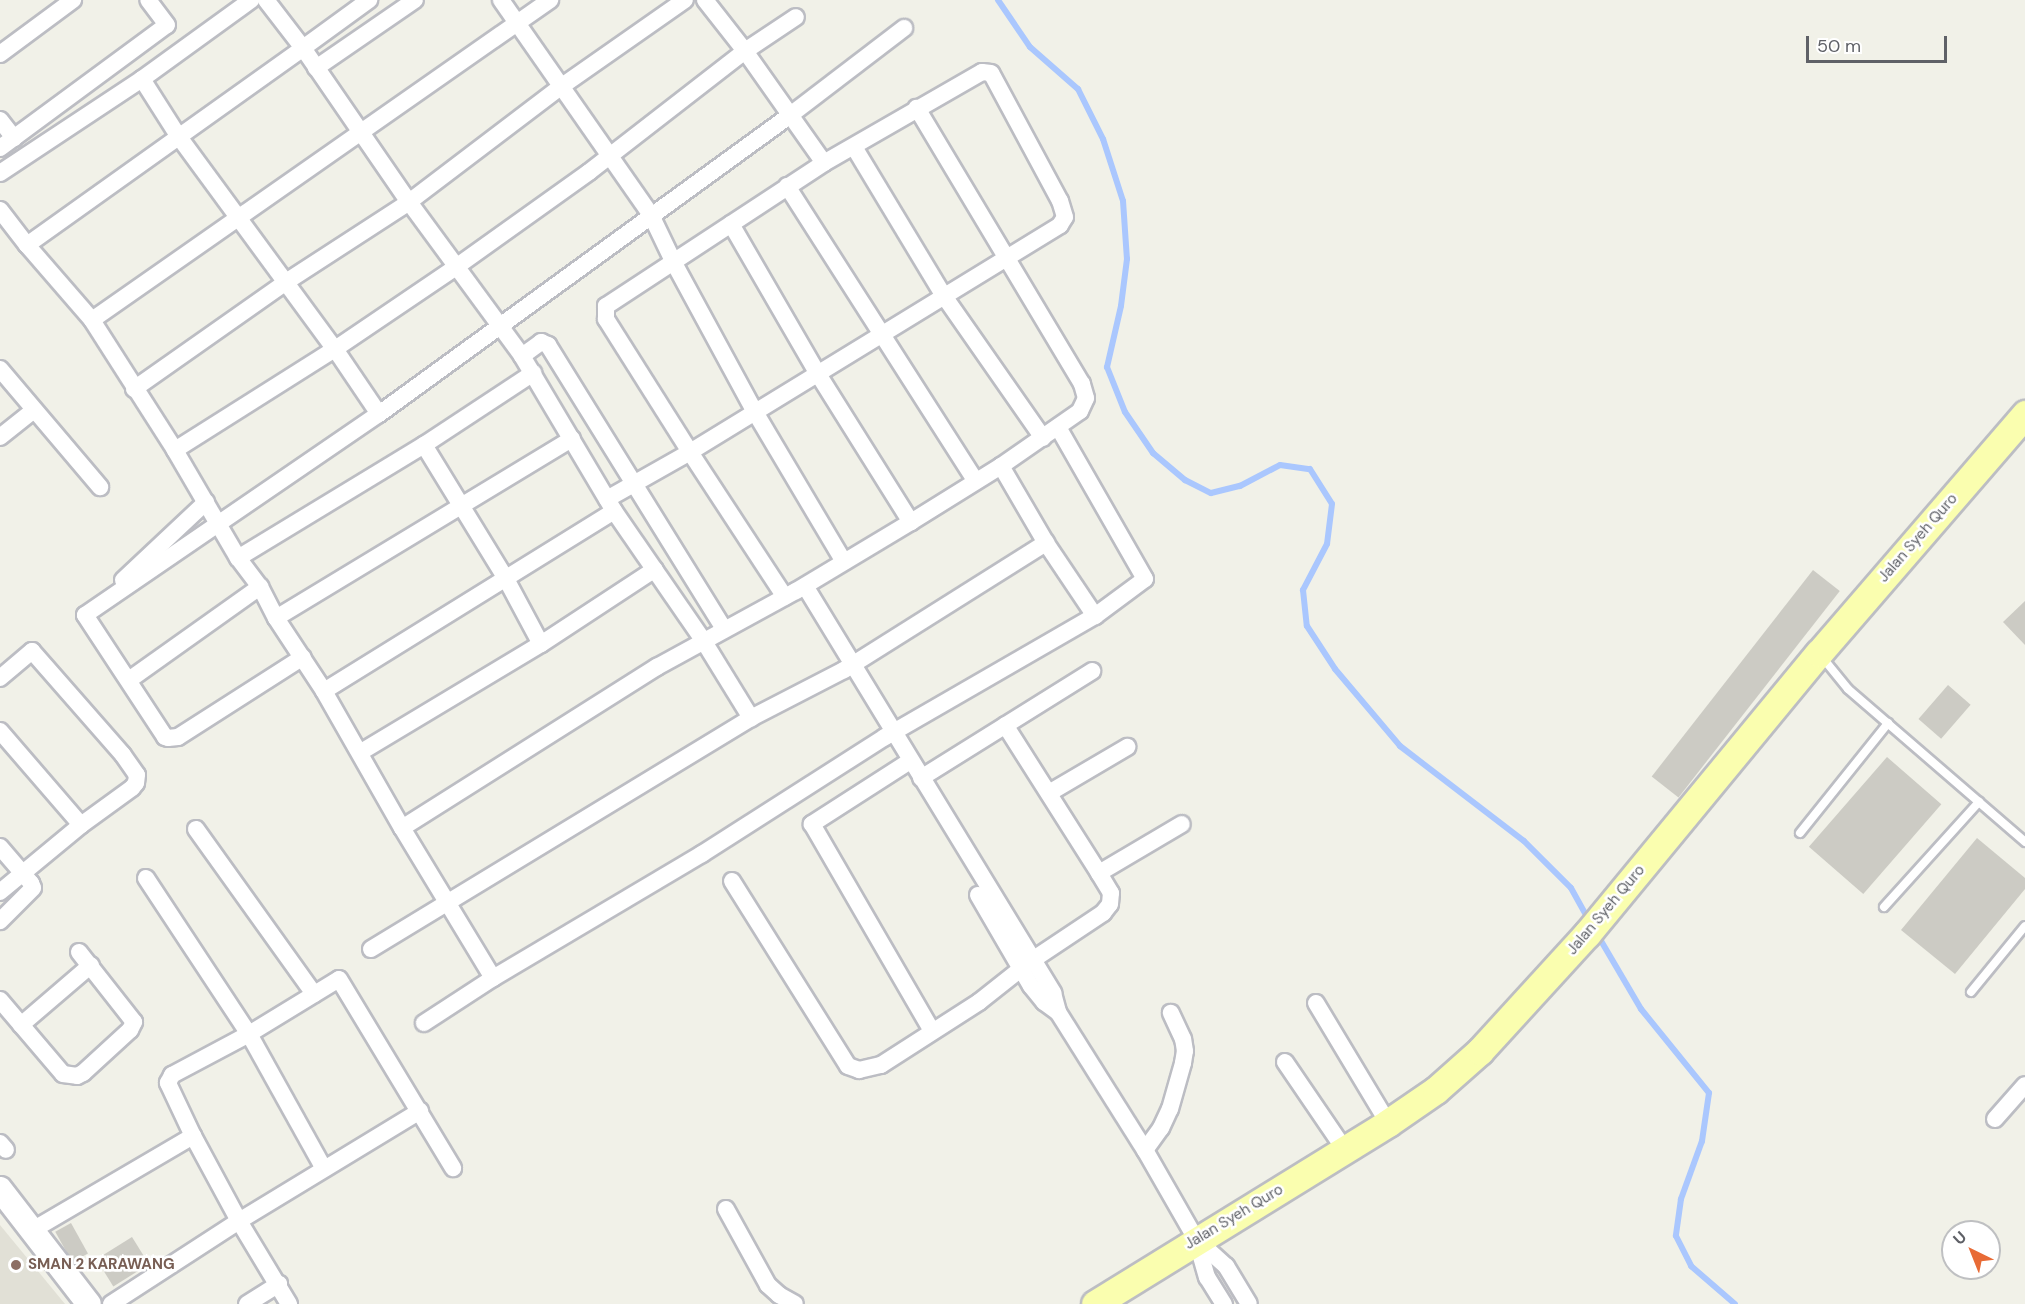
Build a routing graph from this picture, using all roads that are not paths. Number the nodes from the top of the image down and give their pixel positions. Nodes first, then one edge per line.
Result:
1 (74, 0) edge
2 (148, 0) edge
3 (251, 0) edge
4 (266, 0) edge
5 (369, 0) edge
6 (414, 0) edge
7 (501, 0) edge
8 (550, 0) edge
9 (685, 0) edge
10 (705, 0) edge
11 (796, 17) dead end
12 (518, 24) junction
13 (904, 28) dead end
14 (303, 48) junction
15 (745, 51) junction
16 (0, 54) edge
17 (316, 68) junction
18 (142, 79) junction
19 (562, 86) junction
20 (917, 108) junction
21 (789, 117) junction
22 (0, 120) edge
23 (361, 134) junction
24 (179, 137) junction
25 (7, 143) edge
26 (854, 147) junction
27 (608, 155) junction
28 (824, 163) junction
29 (0, 173) edge
30 (787, 186) junction
31 (409, 202) junction
32 (0, 210) edge
33 (651, 215) junction
34 (238, 217) junction
35 (731, 224) junction
36 (27, 245) junction
37 (1006, 259) junction
38 (674, 263) junction
39 (456, 267) junction
40 (286, 282) junction
41 (944, 296) junction
42 (92, 320) junction
43 (500, 325) junction
44 (880, 335) junction
45 (335, 349) junction
46 (522, 356) junction
47 (0, 369) edge
48 (533, 373) junction
49 (818, 374) junction
50 (134, 389) junction
51 (34, 411) junction
52 (755, 412) junction
53 (379, 414) junction
54 (2025, 414) edge
55 (1059, 427) junction
56 (0, 437) edge
57 (1043, 438) junction
58 (572, 439) junction
59 (424, 446) junction
60 (175, 450) junction
61 (690, 452) junction
62 (1000, 466) junction
63 (976, 481) junction
64 (634, 485) junction
65 (100, 488) dead end
66 (206, 502) junction
67 (461, 505) junction
68 (611, 505) junction
69 (911, 522) junction
70 (220, 524) junction
71 (1046, 543) junction
72 (238, 558) junction
73 (844, 562) junction
74 (655, 569) junction
75 (505, 577) junction
76 (260, 587) junction
77 (795, 591) junction
78 (85, 615) junction
79 (1095, 616) junction
80 (276, 618) junction
81 (724, 629) junction
82 (703, 640) junction
83 (541, 644) junction
84 (1819, 653) junction
85 (303, 657) junction
86 (848, 668) junction
87 (1092, 671) dead end
88 (0, 678) edge
89 (129, 681) junction
90 (324, 692) junction
91 (751, 718) junction
92 (1888, 723) junction
93 (1005, 725) junction
94 (0, 731) edge
95 (889, 736) junction
96 (1127, 747) dead end
97 (361, 752) junction
98 (907, 764) junction
99 (921, 777) junction
100 (1049, 794) junction
101 (1979, 802) junction
102 (1182, 824) dead end
103 (81, 825) junction
104 (402, 828) junction
105 (196, 829) dead end
106 (1800, 833) dead end
107 (2025, 842) edge
108 (0, 847) edge
109 (22, 873) junction
110 (1099, 873) junction
111 (146, 878) dead end
112 (732, 881) dead end
113 (0, 892) edge
114 (448, 900) junction
115 (1884, 907) dead end
116 (0, 921) edge
117 (2025, 926) edge
118 (371, 949) dead end
119 (79, 952) dead end
120 (91, 965) junction
121 (1026, 965) junction
122 (494, 978) junction
123 (1971, 992) dead end
124 (314, 994) junction
125 (0, 1000) edge
126 (1316, 1003) dead end
127 (1171, 1013) dead end
128 (424, 1023) dead end
129 (21, 1025) junction
130 (932, 1031) junction
131 (249, 1034) junction
132 (1285, 1062) dead end
133 (2025, 1085) edge
134 (420, 1111) junction
135 (1995, 1119) dead end
136 (1388, 1123) junction
137 (193, 1136) junction
138 (1145, 1150) junction
139 (1344, 1150) junction
140 (453, 1168) dead end
141 (324, 1169) junction
142 (0, 1189) edge
143 (726, 1209) dead end
144 (239, 1221) junction
145 (31, 1231) junction
146 (1196, 1239) junction
147 (279, 1284) junction
148 (89, 1304) edge
149 (111, 1304) edge
150 (247, 1304) edge
151 (289, 1304) edge
152 (795, 1304) edge
153 (1095, 1304) edge
154 (1224, 1304) edge
155 (1249, 1304) edge

1 - 16 street
2 - 25 street
3 - 18 street
4 - 14 street
5 - 14 street
6 - 17 street
7 - 12 street
8 - 12 street
9 - 19 street
10 - 15 street
11 - 15 street
12 - 19 street
12 - 23 street
13 - 21 street
14 - 17 street
14 - 24 street
15 - 21 street
15 - 27 street
17 - 23 street
18 - 24 street
18 - 29 street
19 - 27 street
19 - 31 street
20 - 26 street
20 - 37 street
20 - 37 street
21 - 28 street
21 - 33 street
22 - 25 street
23 - 31 street
23 - 34 street
24 - 34 street
24 - 36 street
26 - 28 street
26 - 41 street
27 - 33 street
27 - 39 street
28 - 30 street
30 - 35 street
30 - 44 street
31 - 39 street
31 - 40 street
32 - 36 street
33 - 38 street
33 - 43 street
34 - 40 street
34 - 42 street
35 - 38 street
35 - 49 street
36 - 42 street
37 - 41 street
37 - 55 street
38 - 52 street
38 - 61 street
39 - 43 street
39 - 45 street
40 - 45 street
40 - 50 street
41 - 44 street
41 - 57 street
42 - 50 street
43 - 46 street
43 - 53 street
44 - 49 street
44 - 63 street
45 - 53 street
45 - 60 street
46 - 48 street
46 - 64 street
47 - 51 street
48 - 58 street
48 - 59 street
49 - 52 street
49 - 69 street
50 - 60 street
51 - 56 street
51 - 65 street
52 - 61 street
52 - 73 street
53 - 70 street
54 - 84 main road, Jalan Syeh Quro
55 - 57 street
55 - 79 street
57 - 62 street
58 - 67 street
58 - 68 street
59 - 67 street
59 - 72 street
60 - 66 street
61 - 64 street
61 - 77 street
62 - 63 street
62 - 71 street
63 - 69 street
64 - 68 street
64 - 81 street
66 - 70 street
66 - 78 street
67 - 75 street
67 - 80 street
68 - 74 street
68 - 75 street
69 - 73 street
70 - 72 street
70 - 78 street
71 - 79 street
71 - 86 street
72 - 76 street
73 - 77 street
74 - 82 street
74 - 83 street
75 - 83 street
75 - 90 street
76 - 80 street
76 - 89 street
77 - 81 street
77 - 86 street
78 - 89 street
79 - 95 street
80 - 85 street
81 - 82 street
82 - 91 street
82 - 104 street
83 - 97 street
84 - 92 lane
84 - 136 main road, Jalan Syeh Quro
85 - 89 street
85 - 90 street
86 - 91 street
86 - 95 street
87 - 93 street
88 - 103 street
90 - 97 street
91 - 114 street
92 - 101 lane
92 - 106 lane
93 - 99 street
93 - 100 street
94 - 103 street
95 - 98 street
95 - 122 street
96 - 100 street
97 - 104 street
98 - 99 street
98 - 121 street
98 - 130 street
99 - 121 street
100 - 110 street
101 - 107 lane
101 - 115 lane
102 - 110 street
103 - 109 street
104 - 114 street
105 - 124 street
108 - 109 street
109 - 113 street
109 - 116 street
110 - 121 street
111 - 131 street
112 - 130 street
114 - 118 street
114 - 122 street
117 - 123 lane
119 - 120 street
120 - 129 street
120 - 129 street
121 - 130 street
121 - 138 street
122 - 128 street
124 - 131 street
124 - 134 street
125 - 129 street
126 - 136 street
127 - 138 street
131 - 137 street
131 - 141 street
132 - 139 street
133 - 135 street
134 - 140 street
134 - 141 street
136 - 139 main road, Jalan Syeh Quro
137 - 144 street
137 - 145 street
138 - 146 street
139 - 146 main road, Jalan Syeh Quro
141 - 144 street
142 - 145 street
143 - 152 street
144 - 147 street
144 - 149 street
145 - 148 street
146 - 153 main road, Jalan Syeh Quro
146 - 154 street
146 - 155 street
147 - 150 street
147 - 151 street

